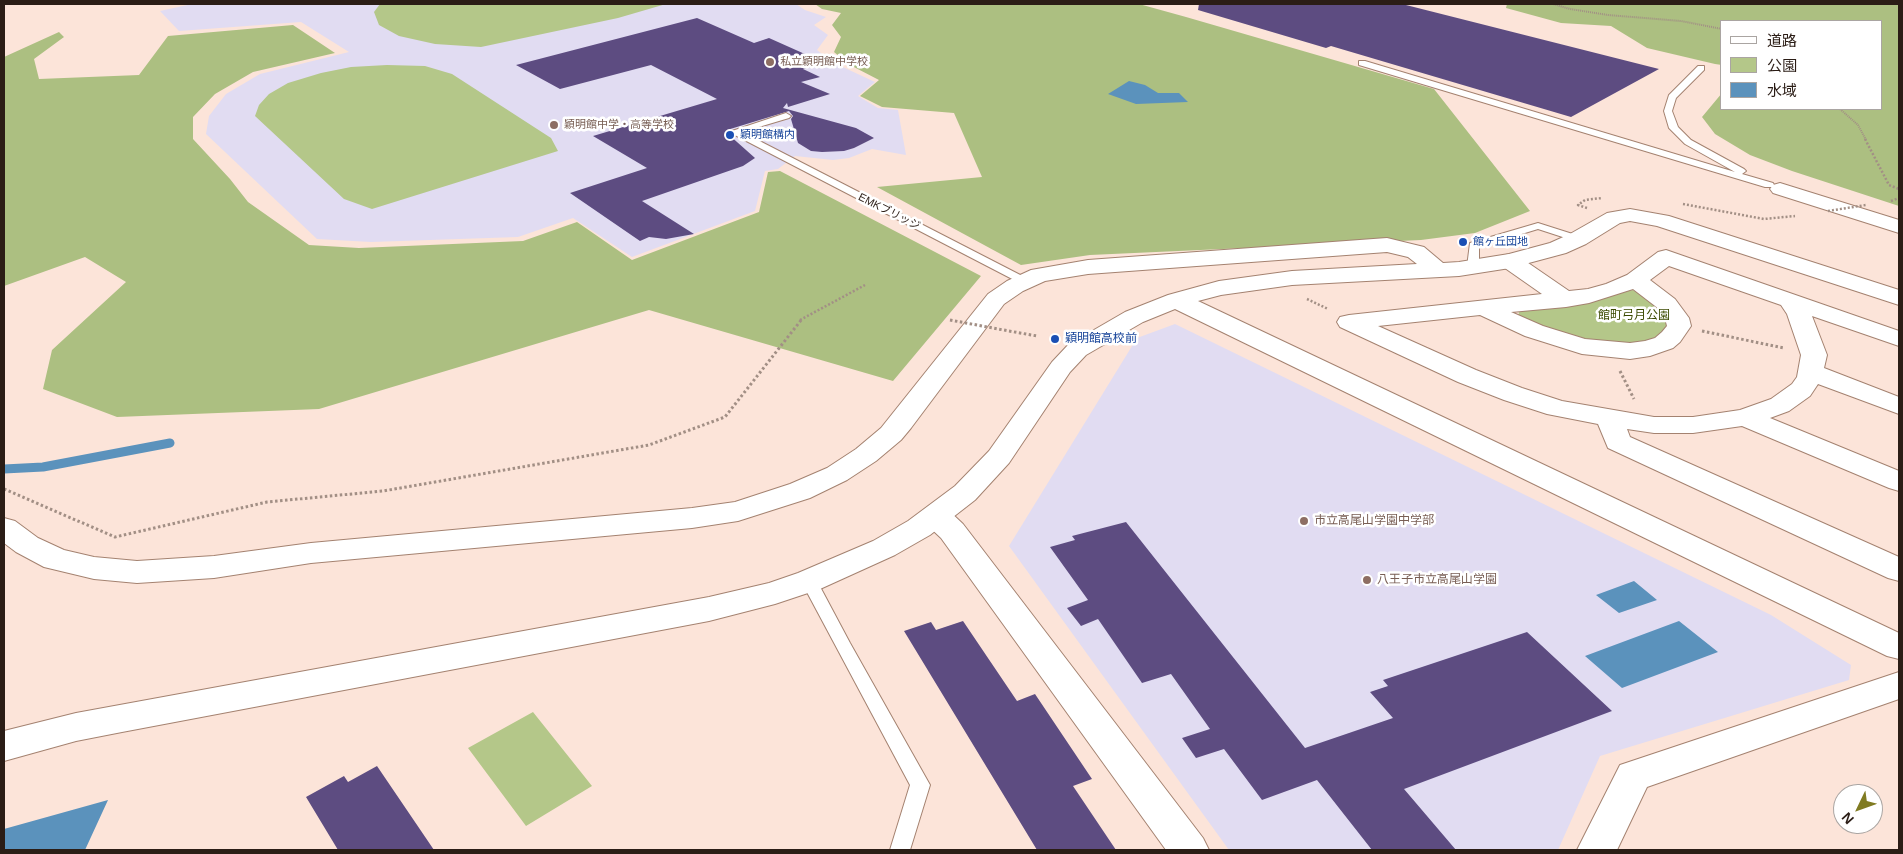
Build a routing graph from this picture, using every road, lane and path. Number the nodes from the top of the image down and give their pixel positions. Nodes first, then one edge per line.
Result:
1 (1553, 4) edge
2 (1720, 30) edge
3 (1362, 63) dead end
4 (1701, 68) dead end
5 (1841, 110) edge
6 (786, 116) dead end
7 (1774, 187) junction
8 (1899, 189) edge
9 (1866, 205) dead end
10 (1828, 211) dead end
11 (1899, 227) edge
12 (1578, 239) junction
13 (1510, 261) junction
14 (1473, 267) junction
15 (1438, 270) junction
16 (1016, 277) junction
17 (1635, 280) junction
18 (865, 285) dead end
19 (1302, 297) dead end
20 (1899, 298) edge
21 (1176, 300) junction
22 (1566, 300) junction
23 (1789, 300) junction
24 (1326, 308) dead end
25 (1484, 308) junction
26 (950, 320) dead end
27 (1679, 326) junction
28 (1036, 336) dead end
29 (1899, 339) edge
30 (1609, 350) junction
31 (1812, 363) junction
32 (1899, 406) edge
33 (1745, 417) junction
34 (1608, 418) junction
35 (1646, 424) junction
36 (1899, 482) edge
37 (4, 489) edge
38 (936, 516) junction
39 (4, 528) edge
40 (1899, 570) edge
41 (809, 581) junction
42 (1899, 647) edge
43 (1899, 685) edge
44 (4, 746) edge
45 (900, 850) edge
46 (1188, 850) edge
47 (1598, 850) edge

1 - 2 path
3 - 7 lane
4 - 7 lane
5 - 8 path
6 - 16 lane, EMKブリッジ
7 - 11 street
9 - 10 path, bridge
12 - 13 street
12 - 14 lane
12 - 20 street
13 - 14 street
13 - 22 street
14 - 15 street
15 - 16 street
15 - 21 street
16 - 39 street
17 - 22 street
17 - 23 street
17 - 27 street
18 - 37 path
19 - 24 path
21 - 38 street
21 - 42 street
22 - 25 street
23 - 29 street
23 - 31 street
25 - 30 street
25 - 34 street
26 - 28 path, bridge
27 - 30 street
27 - 31 path
30 - 35 path
31 - 32 street
31 - 33 street
33 - 35 street
33 - 36 street
34 - 35 street
34 - 40 street
38 - 41 street
38 - 46 street
41 - 44 street
41 - 45 lane
43 - 47 street

